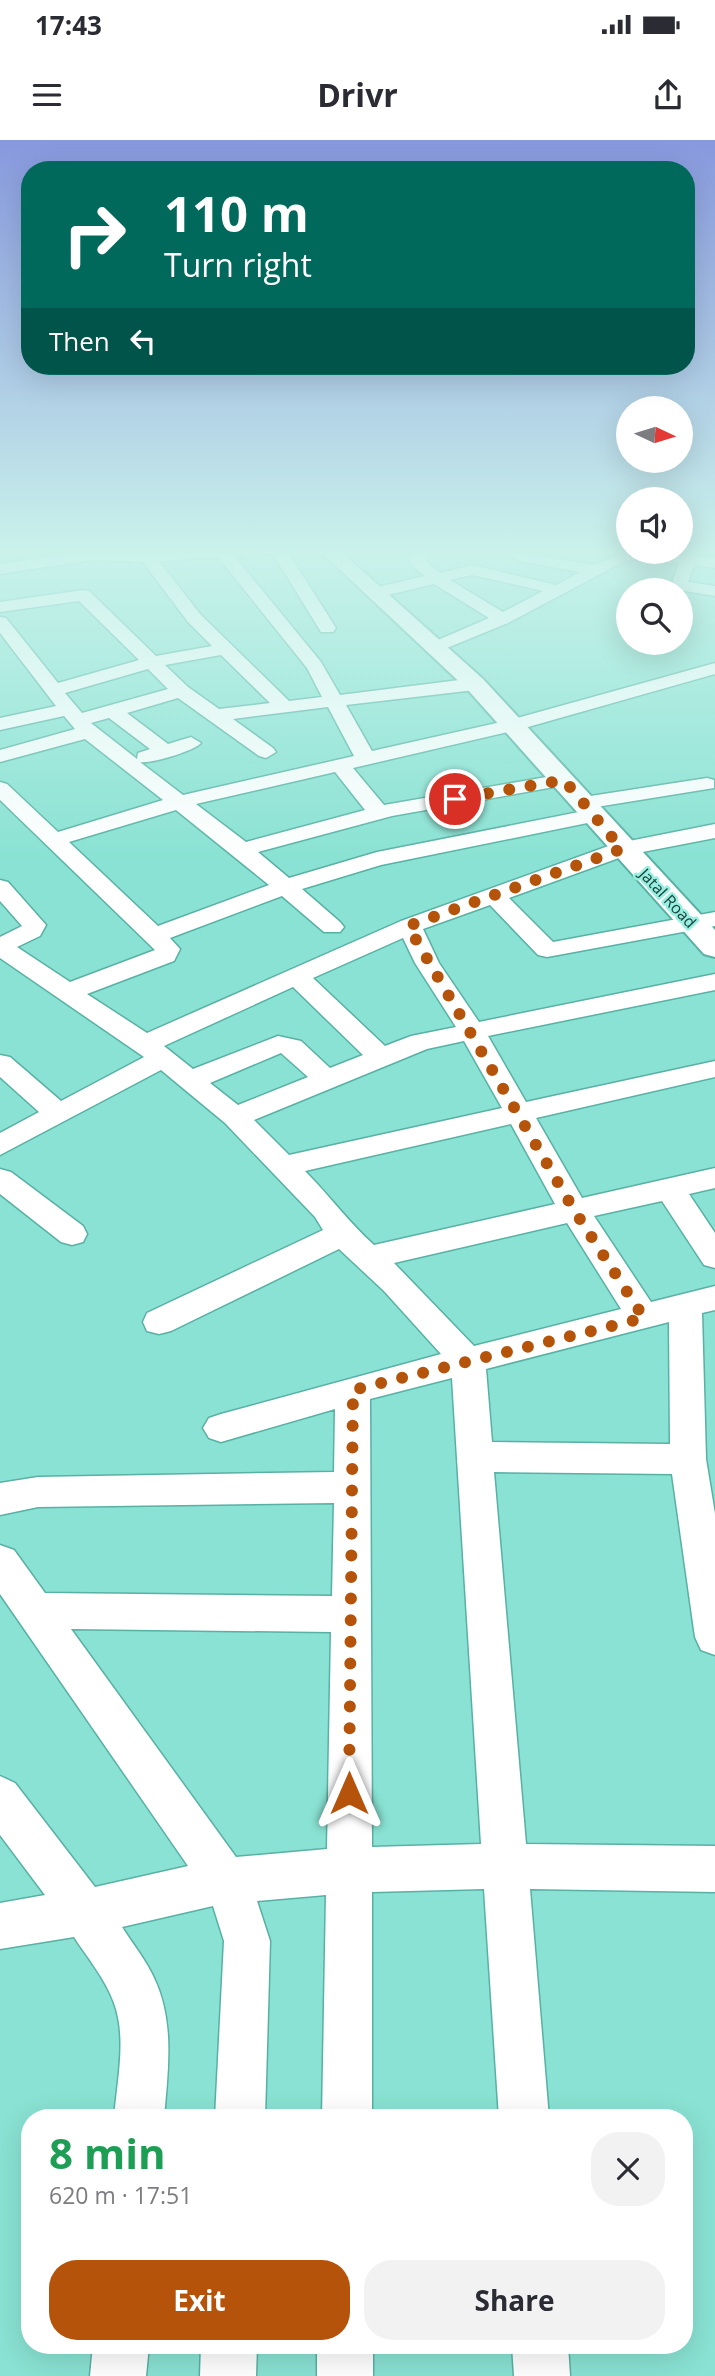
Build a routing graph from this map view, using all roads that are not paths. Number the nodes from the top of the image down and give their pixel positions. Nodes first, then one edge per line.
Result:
1 (25, 653) edge
2 (144, 653) edge
3 (200, 653) edge
4 (228, 653) edge
5 (305, 653) edge
6 (444, 653) edge
7 (153, 662) junction
8 (713, 671) edge
9 (475, 684) junction
10 (55, 690) junction
11 (181, 691) junction
12 (336, 700) junction
13 (284, 706) junction
14 (111, 710) junction
15 (217, 715) junction
16 (77, 721) junction
17 (0, 724) edge
18 (514, 724) junction
19 (191, 743) dead end
20 (165, 751) junction
21 (266, 752) dead end
22 (0, 756) edge
23 (365, 757) junction
24 (127, 762) junction
25 (338, 763) junction
26 (564, 780) junction
27 (707, 784) dead end
28 (0, 788) edge
29 (178, 802) junction
30 (589, 809) junction
31 (379, 813) junction
32 (715, 831) edge
33 (57, 839) junction
34 (622, 849) junction
35 (242, 850) junction
36 (0, 887) edge
37 (284, 887) junction
38 (493, 895) junction
39 (704, 922) edge
40 (408, 926) junction
41 (332, 927) dead end
42 (153, 936) junction
43 (0, 946) edge
44 (715, 948) edge
45 (295, 975) junction
46 (715, 982) edge
47 (65, 993) junction
48 (471, 1030) junction
49 (154, 1051) junction
50 (381, 1057) junction
51 (0, 1063) edge
52 (715, 1069) edge
53 (326, 1080) junction
54 (190, 1081) junction
55 (60, 1114) junction
56 (517, 1114) junction
57 (235, 1117) junction
58 (0, 1145) edge
59 (284, 1166) junction
60 (715, 1178) edge
61 (0, 1179) edge
62 (669, 1188) junction
63 (574, 1210) junction
64 (72, 1234) dead end
65 (342, 1234) junction
66 (715, 1257) edge
67 (368, 1258) junction
68 (700, 1302) edge
69 (644, 1318) junction
70 (159, 1322) dead end
71 (468, 1362) junction
72 (353, 1390) junction
73 (221, 1429) dead end
74 (473, 1457) junction
75 (688, 1459) junction
76 (353, 1488) junction
77 (0, 1499) edge
78 (0, 1562) edge
79 (34, 1611) junction
80 (349, 1614) junction
81 (715, 1637) edge
82 (0, 1798) edge
83 (507, 1866) junction
84 (715, 1868) edge
85 (348, 1870) junction
86 (225, 1881) junction
87 (85, 1912) junction
88 (0, 1926) edge
89 (140, 2109) edge
90 (240, 2109) edge
91 (346, 2109) edge
92 (523, 2109) edge
93 (120, 2354) edge
94 (229, 2354) edge
95 (345, 2354) edge
96 (541, 2354) edge
97 (118, 2376) edge
98 (228, 2376) edge
99 (345, 2376) edge
100 (542, 2376) edge

1 - 10 street
2 - 7 street
3 - 7 street
4 - 13 street
5 - 12 street
6 - 9 main road, Jatal Road
7 - 10 street
7 - 11 street
8 - 18 street
9 - 12 street
9 - 18 main road, Jatal Road
10 - 16 street
11 - 14 street
11 - 15 street
12 - 13 street
12 - 23 street
13 - 15 street
14 - 16 street
14 - 20 street
15 - 21 street
16 - 17 street
16 - 22 street
16 - 24 street
18 - 23 street
18 - 26 main road, Jatal Road
19 - 20 street
20 - 24 street
23 - 25 street
24 - 29 street
25 - 29 street
25 - 31 street
26 - 30 main road, Jatal Road
26 - 31 street
27 - 30 street
28 - 33 street
29 - 33 street
29 - 35 street
30 - 34 main road, Jatal Road
30 - 37 street
31 - 35 street
32 - 34 street
33 - 42 street
34 - 38 street
34 - 39 main road, Jatal Road
35 - 37 street
36 - 43 street
37 - 41 street
37 - 42 street
38 - 39 street
38 - 40 street
39 - 44 main road, Jatal Road
40 - 45 street
40 - 48 street
42 - 47 street
43 - 47 street
45 - 49 street
45 - 50 street
46 - 48 street
47 - 49 street
48 - 50 street
48 - 56 street
49 - 54 street
49 - 55 street
50 - 53 street
51 - 55 street
52 - 56 street
53 - 54 street
53 - 57 street
54 - 57 street
55 - 58 street
56 - 59 street
56 - 63 street
57 - 59 street
59 - 65 street
60 - 62 street
61 - 64 street
62 - 63 street
62 - 66 street
63 - 67 street
63 - 69 street
65 - 67 street
65 - 70 street
67 - 71 street
68 - 69 street
68 - 75 street
69 - 71 street
71 - 72 street
71 - 74 street
72 - 73 street
72 - 76 street
74 - 75 street
74 - 83 street
75 - 81 street
76 - 77 street
76 - 80 street
78 - 79 street
79 - 80 street
79 - 86 street
80 - 85 street
82 - 87 street
83 - 84 street
83 - 85 street
83 - 92 street
85 - 86 street
85 - 91 street
86 - 87 street
86 - 90 street
87 - 88 street
87 - 89 street
93 - 97 street
94 - 98 street
95 - 99 street
96 - 100 street

